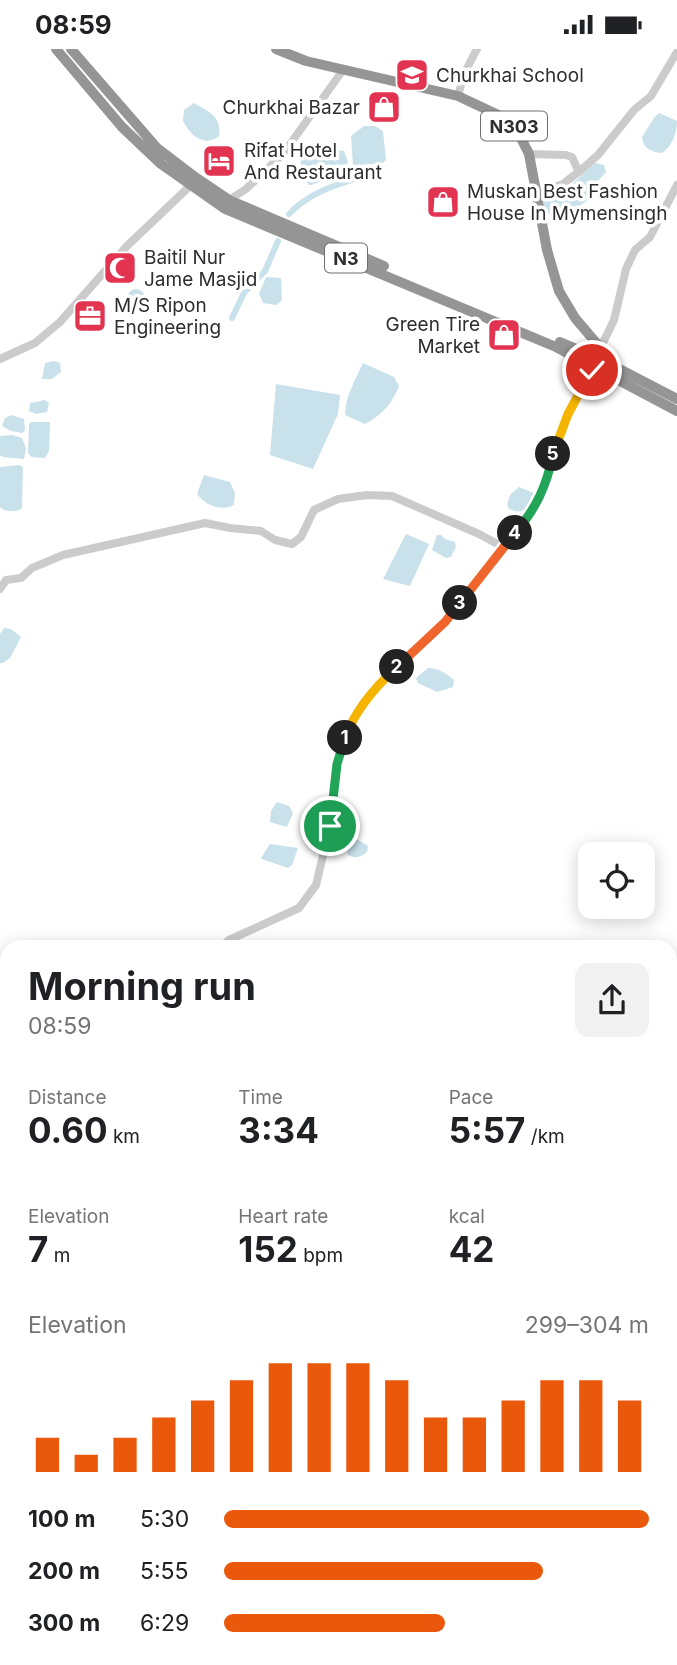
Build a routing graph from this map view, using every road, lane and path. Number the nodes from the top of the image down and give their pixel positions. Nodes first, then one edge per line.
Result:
1 (56, 49) edge
2 (71, 49) edge
3 (276, 49) edge
4 (477, 49) edge
5 (677, 52) edge
6 (343, 70) junction
7 (458, 96) junction
8 (529, 155) junction
9 (581, 170) junction
10 (191, 185) junction
11 (677, 185) edge
12 (537, 193) junction
13 (229, 200) junction
14 (598, 358) junction
15 (0, 359) edge
16 (677, 399) edge
17 (677, 411) edge
18 (503, 547) junction
19 (0, 589) edge
20 (229, 940) edge

1 - 10 highway, N3
2 - 13 highway, N3
3 - 6 highway, N303
4 - 7 street
5 - 9 street
6 - 7 highway, N303
6 - 13 street
7 - 8 highway, N303
8 - 9 street
8 - 12 highway, N303
9 - 12 street
10 - 14 highway, N3
10 - 15 street
11 - 14 street
12 - 14 highway, N303
13 - 14 highway, N3
14 - 16 highway, N3
14 - 17 highway, N3
14 - 18 street
18 - 19 street
18 - 20 street

